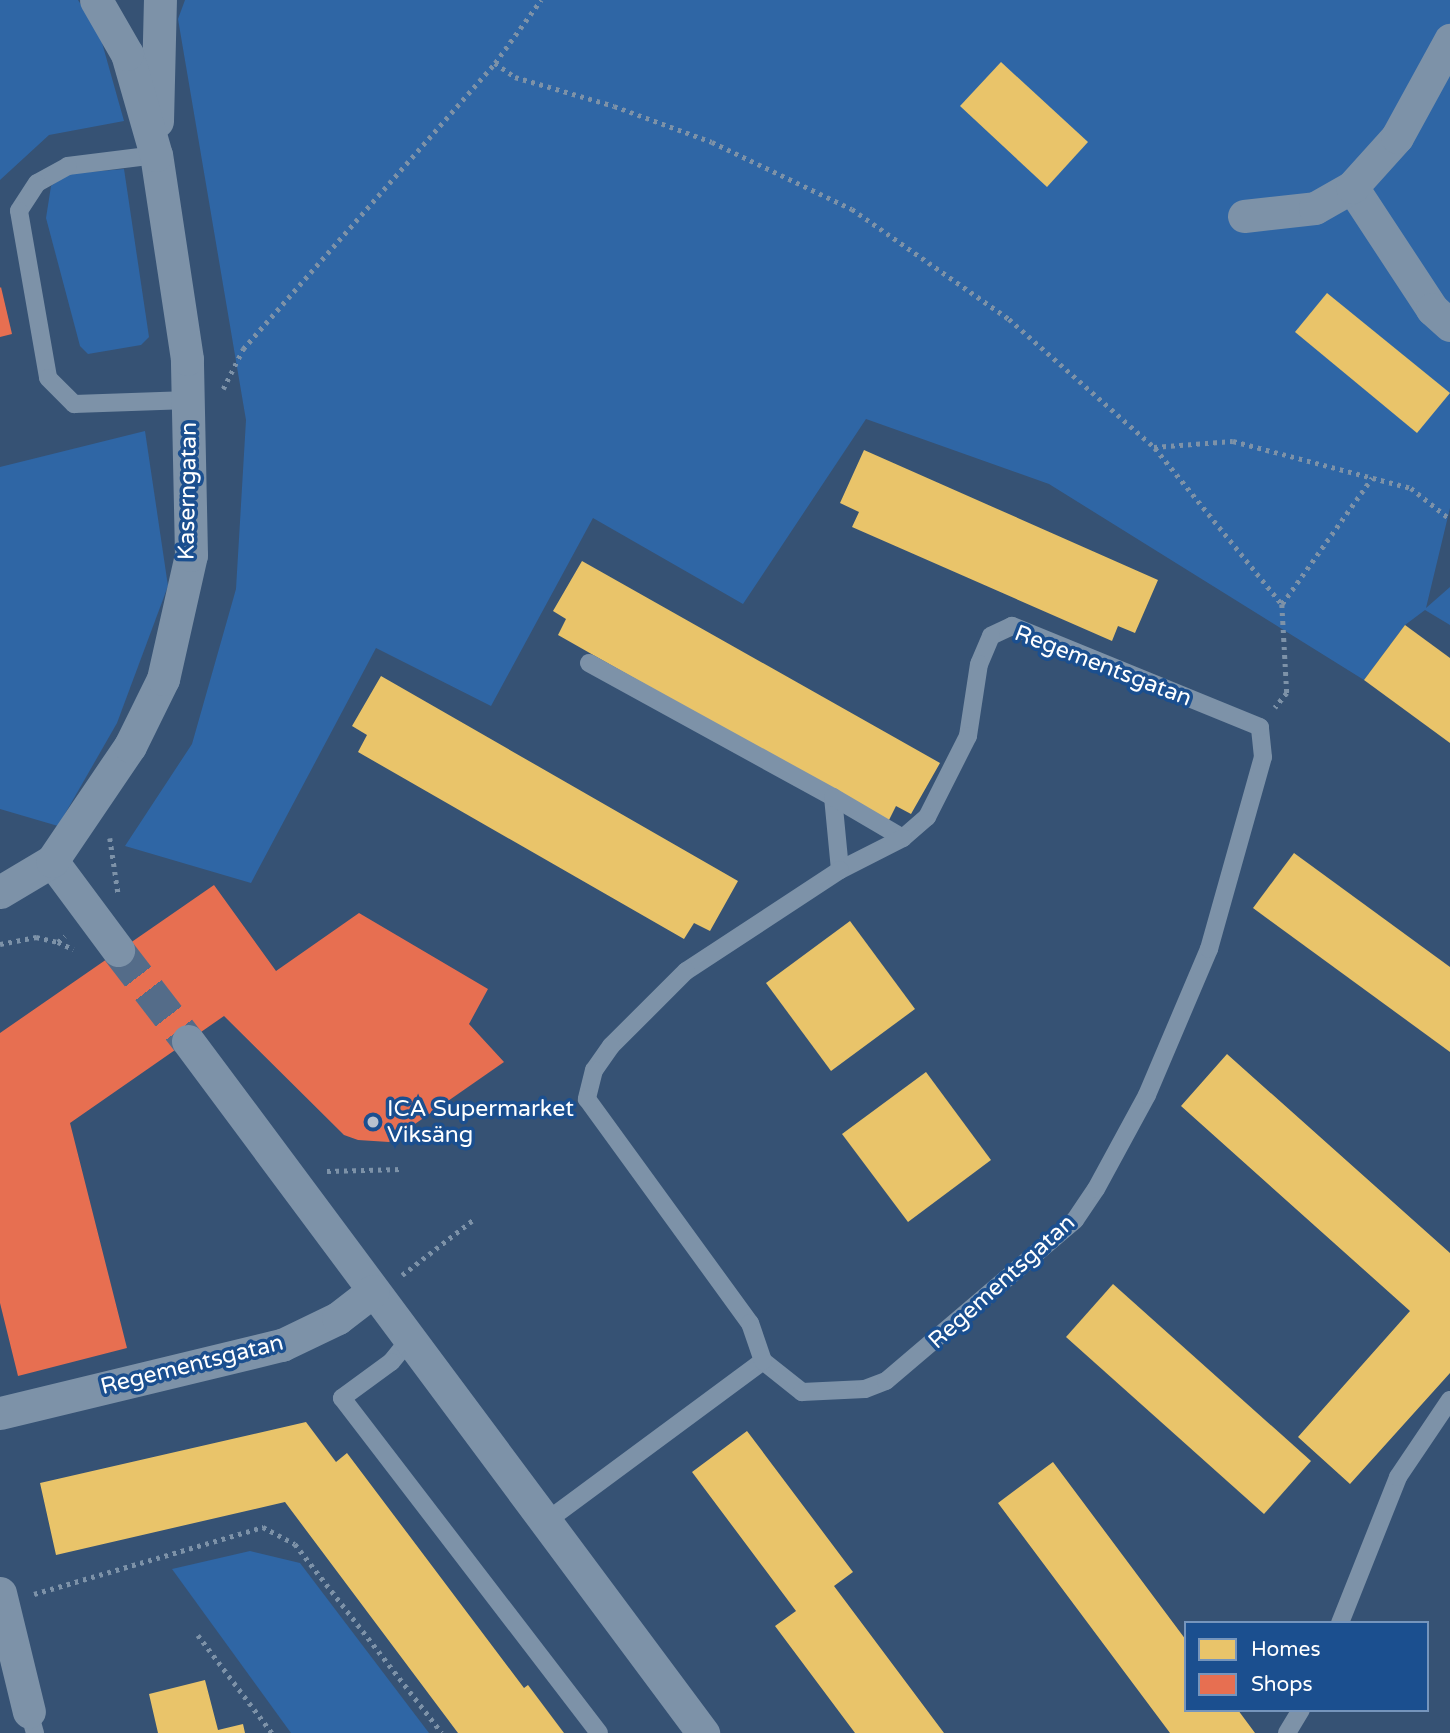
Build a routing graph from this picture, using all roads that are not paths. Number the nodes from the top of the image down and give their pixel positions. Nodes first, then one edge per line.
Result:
1 (96, 0) edge
2 (160, 0) edge
3 (1450, 40) edge
4 (156, 155) junction
5 (1352, 187) junction
6 (1244, 216) dead end
7 (1450, 325) edge
8 (204, 400) junction
9 (589, 663) dead end
10 (833, 797) junction
11 (903, 838) junction
12 (52, 861) junction
13 (840, 870) junction
14 (0, 892) edge
15 (118, 950) tunnel mouth
16 (188, 1041) tunnel mouth
17 (373, 1291) junction
18 (409, 1340) junction
19 (763, 1362) junction
20 (1450, 1400) edge
21 (0, 1413) edge
22 (544, 1523) junction
23 (1, 1598) edge
24 (1341, 1621) edge
25 (1300, 1712) edge
26 (32, 1722) edge
27 (599, 1733) edge
28 (703, 1733) edge
29 (1287, 1733) edge

1 - 4 street, Kaserngatan
2 - 4 street, Kaserngatan
3 - 5 street
4 - 8 street, Kaserngatan
4 - 8 lane
5 - 6 street
5 - 7 street
8 - 12 street, Kaserngatan
9 - 10 lane
10 - 11 lane
10 - 13 lane
11 - 13 lane, Regementsgatan
11 - 19 lane, Regementsgatan
12 - 14 street, Kaserngatan
12 - 15 street
13 - 19 lane, Regementsgatan
16 - 17 street
17 - 18 street
17 - 21 street, Regementsgatan
18 - 22 street
18 - 27 lane
19 - 22 lane
20 - 24 lane
22 - 28 street
23 - 26 street
25 - 29 lane

